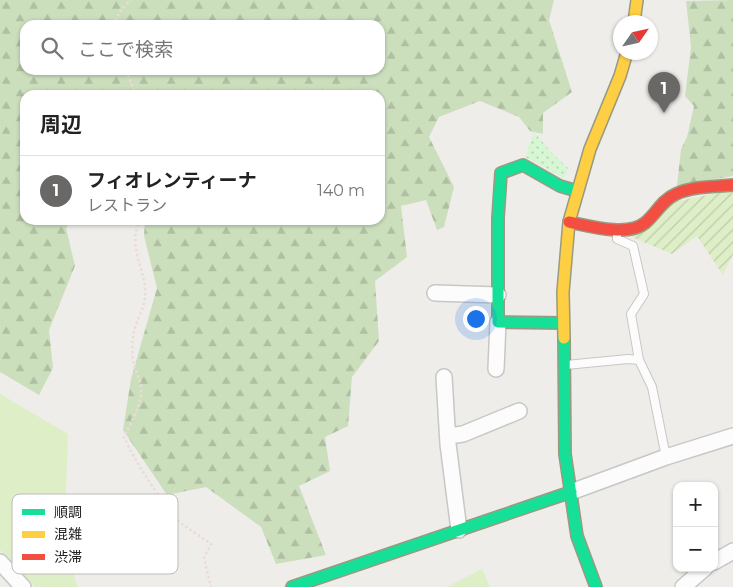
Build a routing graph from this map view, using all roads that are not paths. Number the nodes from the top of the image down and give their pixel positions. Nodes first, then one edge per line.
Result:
1 (637, 0) edge
2 (635, 15) edge
3 (625, 60) edge
4 (733, 185) edge
5 (577, 191) junction
6 (569, 222) junction
7 (616, 228) junction
8 (435, 293) dead end
9 (498, 295) junction
10 (498, 322) junction
11 (563, 323) junction
12 (639, 360) junction
13 (564, 365) junction
14 (496, 369) dead end
15 (444, 377) dead end
16 (519, 411) dead end
17 (448, 436) junction
18 (733, 436) edge
19 (666, 457) junction
20 (571, 492) junction
21 (458, 530) junction
22 (733, 551) edge
23 (718, 560) edge
24 (0, 562) edge
25 (700, 572) edge
26 (20, 586) edge
27 (292, 587) edge
28 (596, 587) edge
29 (683, 587) edge

1 - 2 street
3 - 5 street
4 - 7 street
5 - 6 street
5 - 9 street
6 - 7 street
6 - 11 street
7 - 12 lane
8 - 9 street
9 - 10 street
10 - 11 street
10 - 14 street
11 - 13 street
12 - 13 lane
12 - 19 lane
13 - 20 street
15 - 17 street
16 - 17 street
17 - 21 street
18 - 19 street
19 - 20 street
20 - 21 street
20 - 28 street
21 - 27 street
22 - 23 street
24 - 26 street
25 - 29 street

